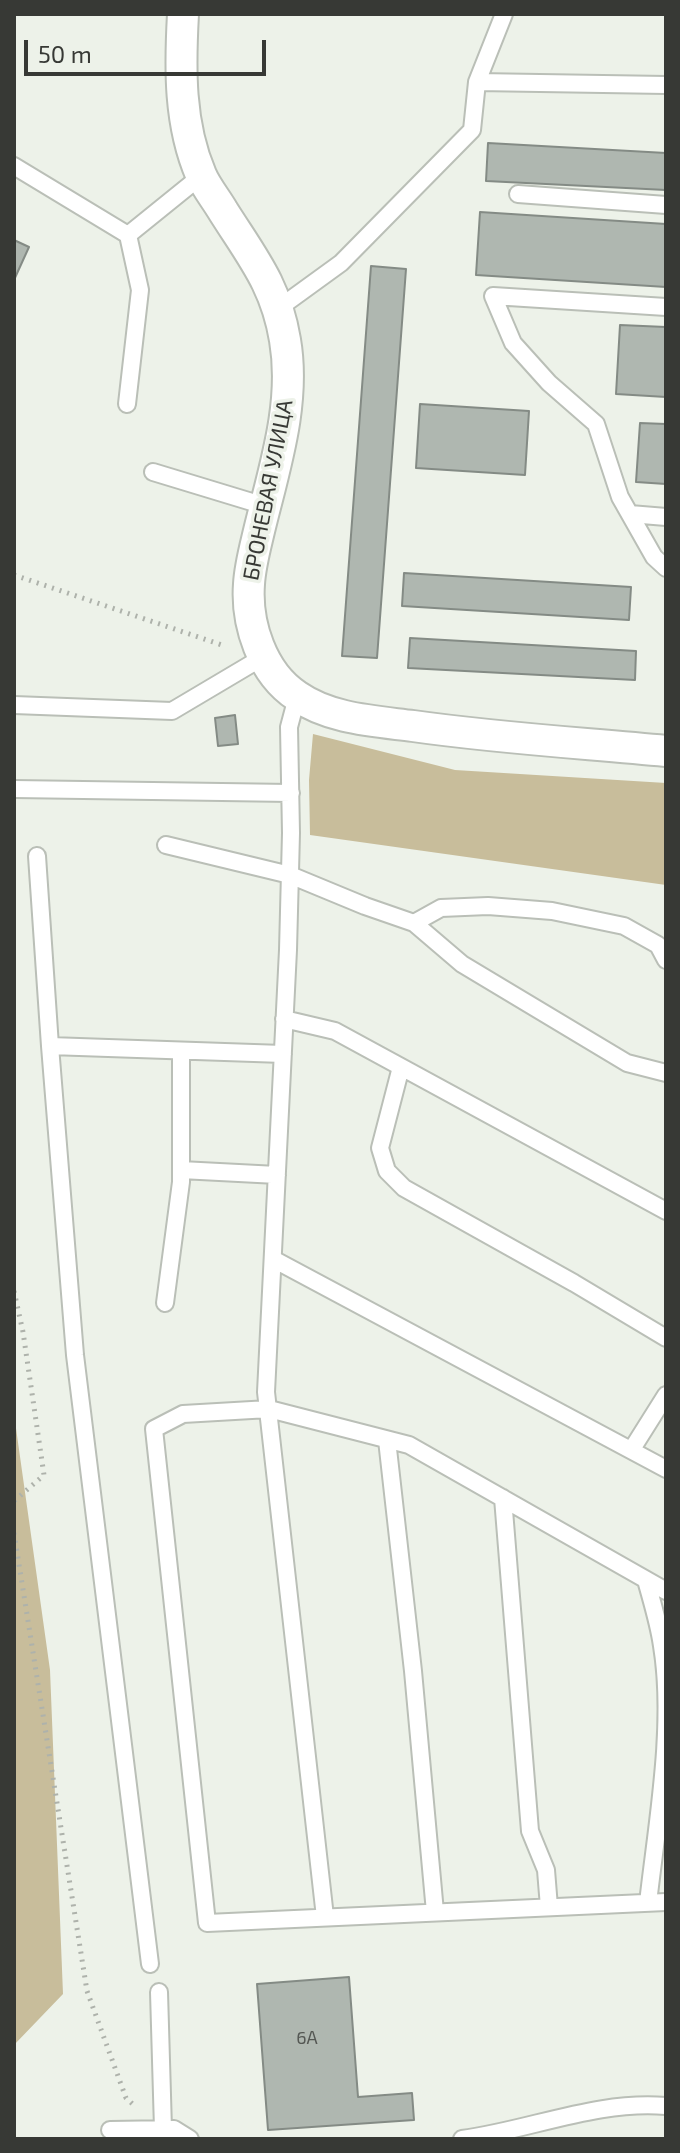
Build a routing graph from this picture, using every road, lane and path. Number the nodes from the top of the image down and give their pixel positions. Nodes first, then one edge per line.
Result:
1 (183, 14) edge
2 (504, 14) edge
3 (477, 82) junction
4 (666, 85) edge
5 (14, 166) edge
6 (201, 176) junction
7 (518, 194) dead end
8 (666, 205) edge
9 (128, 235) junction
10 (666, 307) edge
11 (279, 308) junction
12 (127, 404) dead end
13 (153, 472) dead end
14 (265, 506) junction
15 (630, 514) junction
16 (666, 517) edge
17 (666, 568) edge
18 (14, 575) edge
19 (263, 657) junction
20 (297, 697) junction
21 (14, 705) edge
22 (666, 751) edge
23 (14, 789) edge
24 (291, 793) junction
25 (166, 845) dead end
26 (37, 856) dead end
27 (290, 875) junction
28 (414, 923) junction
29 (666, 960) edge
30 (284, 1019) junction
31 (50, 1046) junction
32 (181, 1051) junction
33 (283, 1054) junction
34 (401, 1067) junction
35 (666, 1073) edge
36 (181, 1170) junction
37 (277, 1175) junction
38 (666, 1211) edge
39 (273, 1259) junction
40 (14, 1291) edge
41 (165, 1303) dead end
42 (666, 1338) edge
43 (666, 1395) edge
44 (269, 1409) junction
45 (387, 1440) junction
46 (632, 1449) junction
47 (666, 1469) edge
48 (503, 1498) junction
49 (14, 1501) edge
50 (14, 1533) edge
51 (646, 1580) junction
52 (666, 1591) edge
53 (666, 1902) edge
54 (648, 1903) junction
55 (549, 1907) junction
56 (435, 1912) junction
57 (325, 1917) junction
58 (150, 1964) dead end
59 (159, 1992) dead end
60 (666, 2106) edge
61 (163, 2129) junction
62 (110, 2130) dead end
63 (190, 2139) edge
64 (462, 2139) edge

1 - 6 street, БРОНЕВАЯ УЛИЦА
2 - 3 lane
3 - 4 lane
3 - 11 lane
5 - 9 lane
6 - 9 lane
6 - 11 street, БРОНЕВАЯ УЛИЦА
7 - 8 lane
9 - 12 lane
10 - 15 lane
11 - 14 street, БРОНЕВАЯ УЛИЦА
13 - 14 lane
14 - 19 street, БРОНЕВАЯ УЛИЦА
15 - 16 lane
15 - 17 lane
18 - 19 path
19 - 20 street, БРОНЕВАЯ УЛИЦА
19 - 21 lane
20 - 22 street, БРОНЕВАЯ УЛИЦА
20 - 24 lane
23 - 24 lane
24 - 27 lane
25 - 27 lane
26 - 31 lane
27 - 28 lane
27 - 30 lane
28 - 29 lane
28 - 35 lane
30 - 33 lane
30 - 34 lane
31 - 32 lane
31 - 58 lane
32 - 33 lane
32 - 36 lane
33 - 37 lane
34 - 38 lane
34 - 42 lane
36 - 37 lane
36 - 41 lane
37 - 39 lane
39 - 44 lane
39 - 46 lane
40 - 49 path
43 - 46 lane
44 - 45 lane
44 - 57 lane
44 - 57 lane
45 - 48 lane
45 - 56 lane
46 - 47 lane
48 - 51 lane
48 - 55 lane
50 - 61 path
51 - 52 lane
51 - 54 lane
53 - 54 lane
54 - 55 lane
55 - 56 lane
56 - 57 lane
59 - 61 lane
60 - 64 lane
61 - 62 lane
61 - 63 lane

